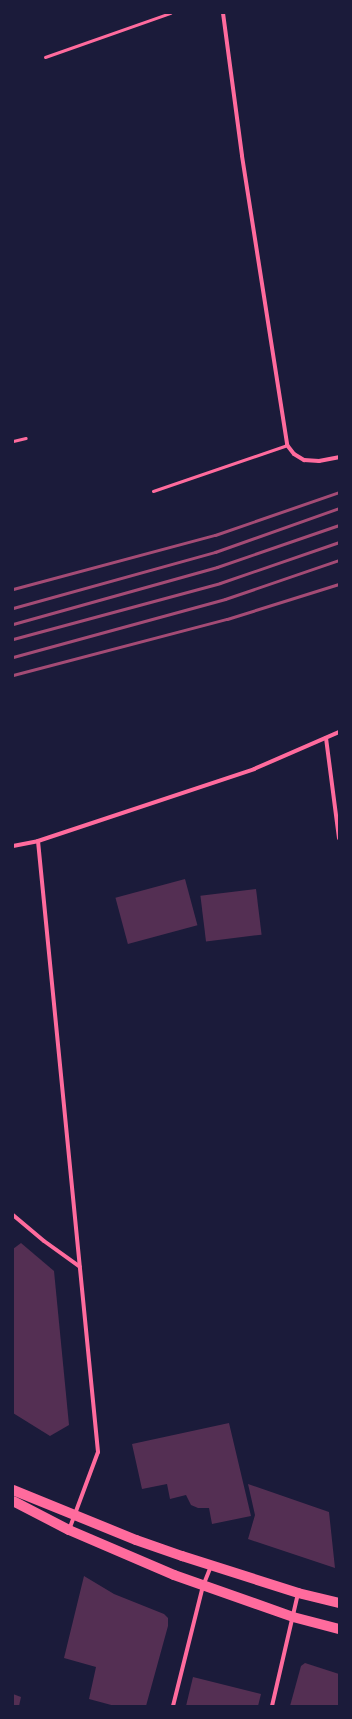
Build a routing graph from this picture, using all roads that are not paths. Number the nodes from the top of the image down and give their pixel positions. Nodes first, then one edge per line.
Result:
1 (170, 13) edge
2 (222, 13) edge
3 (45, 57) dead end
4 (26, 438) dead end
5 (13, 441) edge
6 (288, 445) junction
7 (339, 457) edge
8 (154, 491) dead end
9 (339, 732) edge
10 (326, 738) junction
11 (339, 838) edge
12 (38, 841) junction
13 (13, 846) edge
14 (13, 1215) edge
15 (80, 1267) junction
16 (13, 1490) edge
17 (13, 1501) edge
18 (75, 1515) junction
19 (69, 1530) junction
20 (211, 1566) junction
21 (203, 1586) junction
22 (298, 1593) junction
23 (339, 1602) edge
24 (293, 1617) junction
25 (339, 1629) edge
26 (173, 1706) edge
27 (272, 1706) edge

1 - 3 lane
2 - 6 street
4 - 5 lane
6 - 7 street
6 - 8 lane
9 - 10 street
10 - 11 street
10 - 12 street
12 - 13 street
12 - 15 street
14 - 15 street
15 - 18 street
16 - 18 main road
17 - 19 main road
18 - 19 street
18 - 20 main road
19 - 21 main road
20 - 21 street
20 - 22 main road
21 - 24 main road
21 - 26 street
22 - 23 main road
22 - 24 street
24 - 25 main road
24 - 27 street

